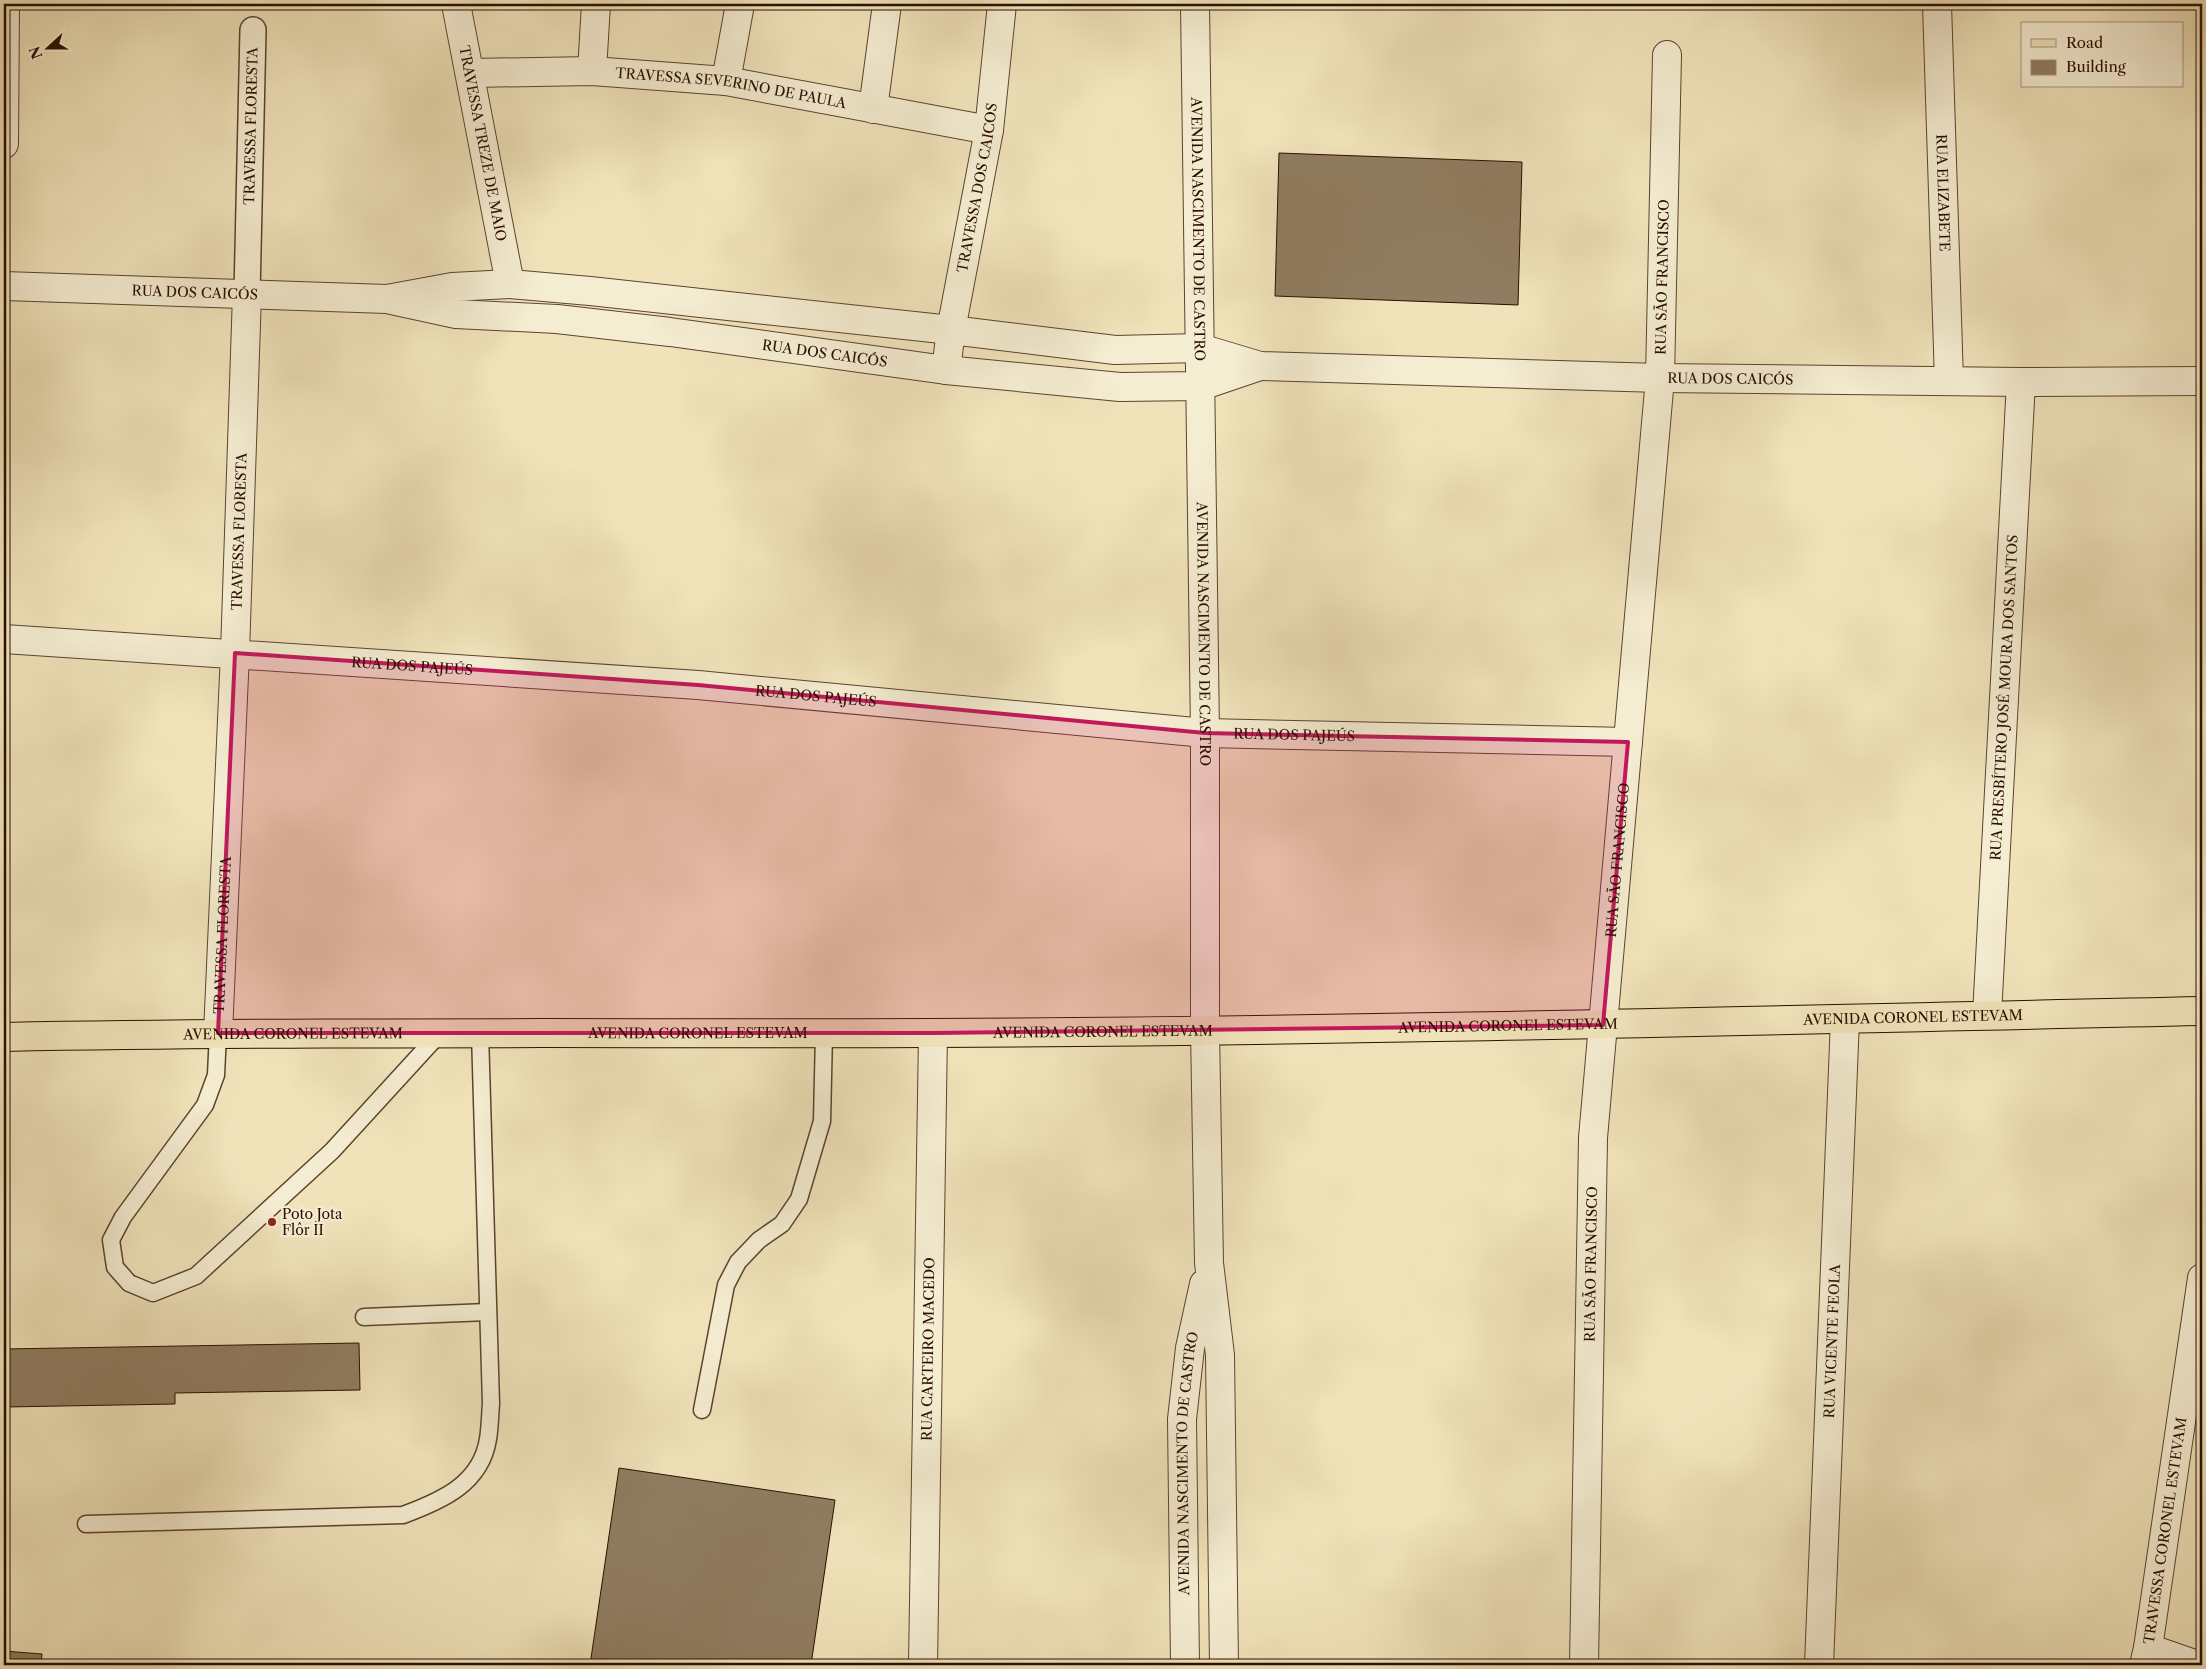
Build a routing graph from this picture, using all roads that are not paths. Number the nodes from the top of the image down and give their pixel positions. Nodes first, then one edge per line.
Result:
1 (6, 4) edge
2 (456, 4) edge
3 (596, 4) edge
4 (740, 4) edge
5 (887, 4) edge
6 (1002, 4) edge
7 (1195, 4) edge
8 (1937, 4) edge
9 (253, 30) dead end
10 (1667, 55) dead end
11 (592, 71) junction
12 (470, 73) junction
13 (726, 81) junction
14 (873, 109) junction
15 (989, 130) junction
16 (4, 144) edge
17 (510, 284) junction
18 (4, 286) edge
19 (247, 294) junction
20 (388, 299) junction
21 (951, 330) junction
22 (1200, 348) junction
23 (1260, 366) junction
24 (946, 370) junction
25 (1660, 378) junction
26 (1949, 381) junction
27 (2202, 381) edge
28 (2021, 382) junction
29 (1201, 386) junction
30 (4, 639) edge
31 (235, 653) junction
32 (1205, 733) junction
33 (1628, 742) junction
34 (2202, 1010) edge
35 (1987, 1015) junction
36 (1846, 1019) junction
37 (1603, 1026) junction
38 (1205, 1030) junction
39 (218, 1033) junction
40 (440, 1033) junction
41 (480, 1033) junction
42 (824, 1033) junction
43 (933, 1033) junction
44 (4, 1036) edge
45 (1209, 1263) junction
46 (2202, 1278) edge
47 (488, 1312) junction
48 (364, 1317) dead end
49 (702, 1410) dead end
50 (86, 1524) dead end
51 (2146, 1657) edge
52 (923, 1665) edge
53 (1185, 1665) edge
54 (1224, 1665) edge
55 (1584, 1665) edge
56 (1819, 1665) edge
57 (2197, 1665) edge

1 - 16 street
2 - 12 street, TRAVESSA TREZE DE MAIO
3 - 11 street
4 - 13 street
5 - 14 street
6 - 15 street, TRAVESSA DOS CAICOS
7 - 22 street, AVENIDA NASCIMENTO DE CASTRO
8 - 26 street, RUA ELIZABETE
9 - 19 street, TRAVESSA FLORESTA
10 - 25 street, RUA SÃO FRANCISCO
11 - 12 street, TRAVESSA SEVERINO DE PAULA
11 - 13 street, TRAVESSA SEVERINO DE PAULA
12 - 17 street, TRAVESSA TREZE DE MAIO
13 - 14 street, TRAVESSA SEVERINO DE PAULA
14 - 15 street, TRAVESSA SEVERINO DE PAULA
15 - 21 street, TRAVESSA DOS CAICOS
17 - 20 street, RUA DOS CAICÓS
17 - 21 street, RUA DOS CAICÓS
18 - 19 street, RUA DOS CAICÓS
19 - 20 street, RUA DOS CAICÓS
19 - 31 street, TRAVESSA FLORESTA
20 - 24 street, RUA DOS CAICÓS
21 - 22 street, RUA DOS CAICÓS
21 - 24 street, TRAVESSA DOS CAICOS
22 - 23 street, RUA DOS CAICÓS
22 - 29 street, AVENIDA NASCIMENTO DE CASTRO
23 - 25 street, RUA DOS CAICÓS
23 - 29 street, RUA DOS CAICÓS
24 - 29 street, RUA DOS CAICÓS
25 - 26 street, RUA DOS CAICÓS
25 - 33 street, RUA SÃO FRANCISCO
26 - 28 street, RUA DOS CAICÓS
27 - 28 street, RUA DOS CAICÓS
28 - 35 street, RUA PRESBÍTERO JOSÉ MOURA DOS SANTOS
29 - 32 street, AVENIDA NASCIMENTO DE CASTRO
30 - 31 street, RUA DOS PAJEÚS
31 - 32 street, RUA DOS PAJEÚS
31 - 39 street, TRAVESSA FLORESTA
32 - 33 street, RUA DOS PAJEÚS
32 - 38 street, AVENIDA NASCIMENTO DE CASTRO
33 - 37 street, RUA SÃO FRANCISCO
34 - 35 main road, AVENIDA CORONEL ESTEVAM
35 - 36 main road, AVENIDA CORONEL ESTEVAM
36 - 37 main road, AVENIDA CORONEL ESTEVAM
36 - 56 street, RUA VICENTE FEOLA
37 - 38 main road, AVENIDA CORONEL ESTEVAM
37 - 55 street, RUA SÃO FRANCISCO
38 - 43 main road, AVENIDA CORONEL ESTEVAM
38 - 45 street, AVENIDA NASCIMENTO DE CASTRO
39 - 40 main road, AVENIDA CORONEL ESTEVAM
39 - 40 lane
39 - 44 main road, AVENIDA CORONEL ESTEVAM
40 - 41 main road, AVENIDA CORONEL ESTEVAM
41 - 42 main road, AVENIDA CORONEL ESTEVAM
41 - 47 lane
42 - 43 main road, AVENIDA CORONEL ESTEVAM
42 - 49 lane
43 - 52 street, RUA CARTEIRO MACEDO
45 - 53 street, AVENIDA NASCIMENTO DE CASTRO
45 - 54 street, AVENIDA NASCIMENTO DE CASTRO
46 - 51 street, TRAVESSA CORONEL ESTEVAM
47 - 48 lane
47 - 50 lane
51 - 57 street

